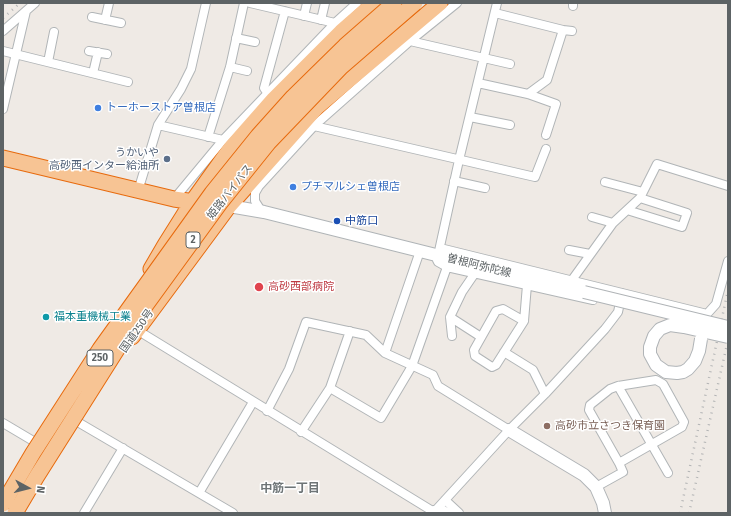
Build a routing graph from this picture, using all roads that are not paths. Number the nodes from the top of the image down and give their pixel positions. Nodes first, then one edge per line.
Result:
1 (35, 3) edge
2 (109, 3) edge
3 (206, 3) edge
4 (244, 3) edge
5 (250, 3) edge
6 (307, 3) edge
7 (325, 3) edge
8 (357, 3) edge
9 (374, 3) edge
10 (394, 3) edge
11 (415, 3) edge
12 (440, 3) edge
13 (457, 3) edge
14 (497, 3) edge
15 (272, 6) edge
16 (26, 11) junction
17 (285, 11) junction
18 (495, 13) junction
19 (304, 16) junction
20 (92, 17) dead end
21 (105, 20) junction
22 (321, 20) junction
23 (121, 23) dead end
24 (335, 23) junction
25 (563, 30) junction
26 (3, 31) edge
27 (572, 31) dead end
28 (54, 32) dead end
29 (236, 38) junction
30 (410, 41) junction
31 (255, 42) dead end
32 (3, 50) edge
33 (89, 52) dead end
34 (98, 52) junction
35 (17, 53) junction
36 (107, 54) dead end
37 (299, 55) dead end
38 (484, 58) junction
39 (48, 62) junction
40 (510, 64) dead end
41 (230, 67) junction
42 (247, 70) dead end
43 (93, 73) junction
44 (128, 82) dead end
45 (478, 84) junction
46 (268, 94) junction
47 (528, 94) junction
48 (3, 109) edge
49 (470, 117) junction
50 (158, 124) junction
51 (510, 125) dead end
52 (314, 126) junction
53 (546, 135) dead end
54 (208, 137) junction
55 (223, 140) junction
56 (546, 149) dead end
57 (282, 152) junction
58 (3, 158) edge
59 (459, 160) junction
60 (199, 169) junction
61 (454, 181) junction
62 (605, 182) dead end
63 (255, 183) junction
64 (728, 186) edge
65 (485, 188) dead end
66 (138, 191) junction
67 (642, 195) junction
68 (174, 199) junction
69 (192, 202) junction
70 (229, 206) junction
71 (627, 210) junction
72 (264, 212) junction
73 (592, 217) dead end
74 (613, 223) junction
75 (568, 250) dead end
76 (420, 251) junction
77 (439, 252) junction
78 (590, 254) junction
79 (728, 261) edge
80 (447, 267) junction
81 (475, 273) junction
82 (572, 280) junction
83 (528, 285) junction
84 (622, 293) junction
85 (619, 306) junction
86 (707, 314) junction
87 (450, 317) junction
88 (524, 320) junction
89 (728, 326) edge
90 (137, 330) junction
91 (350, 332) junction
92 (702, 333) junction
93 (452, 336) dead end
94 (481, 337) junction
95 (728, 337) edge
96 (504, 352) junction
97 (385, 353) junction
98 (412, 366) junction
99 (618, 386) junction
100 (330, 388) junction
101 (545, 394) junction
102 (253, 402) junction
103 (267, 410) junction
104 (76, 421) junction
105 (3, 423) edge
106 (509, 430) junction
107 (301, 432) junction
108 (651, 445) junction
109 (42, 446) junction
110 (123, 448) junction
111 (619, 463) junction
112 (668, 473) dead end
113 (596, 486) junction
114 (199, 493) junction
115 (445, 500) junction
116 (3, 504) edge
117 (3, 511) edge
118 (436, 511) edge
119 (20, 512) edge
120 (84, 513) edge
121 (233, 513) edge
122 (448, 513) edge
123 (459, 513) edge
124 (605, 513) edge

1 - 16 street
2 - 21 street
3 - 50 street
4 - 29 street
5 - 15 street
6 - 19 street
7 - 22 street
8 - 24 street
9 - 69 highway, 国道250号
10 - 116 highway, 姫路バイパス / 2, bridge
11 - 119 highway, 姫路バイパス / 2, bridge
12 - 57 highway, 国道250号
13 - 30 street
14 - 18 street
15 - 17 street
16 - 26 street
16 - 35 street
17 - 19 street
17 - 46 street
18 - 25 street
18 - 38 street
19 - 22 street
20 - 21 street
21 - 23 street
22 - 24 street
24 - 46 street
25 - 27 street
25 - 47 street
28 - 39 street
29 - 31 street
29 - 41 street
30 - 38 street
30 - 52 street
32 - 35 street
33 - 34 street
34 - 36 street
34 - 43 street
35 - 39 street
35 - 48 street
37 - 46 street
38 - 40 street
38 - 45 street
39 - 43 street
41 - 42 street
41 - 54 street
43 - 44 street
45 - 47 street
45 - 49 street
46 - 55 street
47 - 53 street
49 - 51 street
49 - 59 street
50 - 54 street
50 - 66 street
52 - 57 street
52 - 59 street
54 - 55 street
55 - 60 street
56 - 59 street
57 - 63 highway, 国道250号
57 - 63 street
58 - 66 highway
59 - 61 street
60 - 68 street
60 - 69 street
61 - 65 street
61 - 77 street
62 - 67 street
63 - 70 highway, 国道250号
63 - 72 street
64 - 67 street
66 - 68 highway
67 - 71 street
67 - 71 street
68 - 69 highway
69 - 70 highway
69 - 109 highway, 国道250号 / 250
70 - 72 main road, 曽根阿弥陀線
70 - 90 highway, 国道250号 / 250
71 - 74 street
72 - 76 main road, 曽根阿弥陀線
73 - 74 street
74 - 78 street
75 - 78 street
76 - 77 main road, 曽根阿弥陀線
76 - 97 street
77 - 80 street
77 - 82 street
77 - 89 main road, 曽根阿弥陀線, bridge
78 - 82 street
79 - 86 street
80 - 81 street
80 - 98 street
81 - 83 street
81 - 87 street
82 - 84 street
83 - 85 street
83 - 88 street
84 - 85 street
84 - 86 street
85 - 92 street
85 - 101 street
86 - 92 main road
87 - 93 street
87 - 94 street
88 - 94 street
88 - 96 street
90 - 102 street
90 - 104 highway, 国道250号 / 250
91 - 97 street
91 - 100 street
91 - 103 street
92 - 95 main road, bridge
94 - 96 street
96 - 101 street
97 - 98 street
98 - 100 street
98 - 106 street
99 - 108 street
99 - 108 street
99 - 111 street
100 - 107 street
101 - 106 street
102 - 103 street
102 - 114 street
103 - 107 street
104 - 110 street
104 - 119 highway, 国道250号 / 250
105 - 109 street
106 - 113 main road
106 - 115 street
107 - 118 street
108 - 111 street
108 - 112 street
109 - 117 highway, 国道250号 / 250
110 - 114 street
110 - 120 street
111 - 113 street
113 - 124 main road
114 - 121 street
115 - 118 street
115 - 123 street
118 - 122 street

